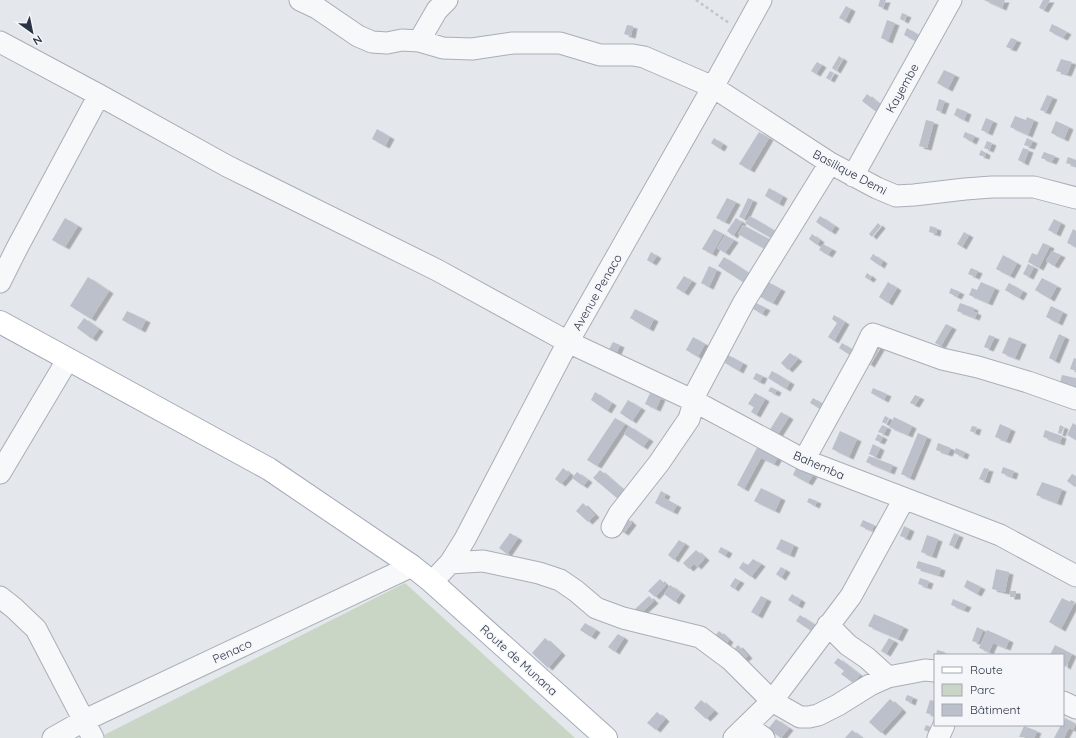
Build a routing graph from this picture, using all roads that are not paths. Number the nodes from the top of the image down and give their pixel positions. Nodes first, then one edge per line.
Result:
1 (300, 0) edge
2 (447, 0) edge
3 (761, 0) edge
4 (951, 0) edge
5 (419, 41) junction
6 (0, 42) edge
7 (713, 87) junction
8 (99, 94) junction
9 (830, 163) junction
10 (853, 176) junction
11 (1076, 198) edge
12 (0, 282) edge
13 (0, 322) edge
14 (568, 342) junction
15 (68, 359) junction
16 (1076, 399) edge
17 (692, 400) junction
18 (804, 460) junction
19 (0, 473) edge
20 (904, 499) junction
21 (612, 527) dead end
22 (450, 563) junction
23 (412, 566) junction
24 (1076, 576) edge
25 (432, 582) junction
26 (0, 597) edge
27 (828, 625) junction
28 (934, 671) edge
29 (888, 676) junction
30 (772, 700) junction
31 (1064, 702) edge
32 (1076, 708) edge
33 (944, 726) edge
34 (89, 729) edge
35 (740, 732) edge
36 (52, 738) edge
37 (606, 738) edge
38 (764, 738) edge
39 (938, 738) edge

1 - 5 street, Basilique Demi
2 - 5 street
3 - 7 street, Avenue Penaco
4 - 10 street, Kayembe
5 - 7 street, Basilique Demi
6 - 8 street, Bahemba
7 - 9 street, Basilique Demi
7 - 14 street, Avenue Penaco
8 - 12 street
8 - 14 street, Bahemba
9 - 10 street, Basilique Demi
9 - 17 street
10 - 11 street, Basilique Demi
13 - 15 main road, Route de Munana
14 - 17 street, Bahemba
14 - 22 street, Avenue Penaco
15 - 19 street
15 - 23 main road, Route de Munana
16 - 18 street
17 - 18 street, Bahemba
17 - 21 street
18 - 20 street, Bahemba
20 - 24 street, Bahemba
20 - 27 street
22 - 25 street, Avenue Penaco
22 - 30 street
23 - 25 main road, Route de Munana
23 - 34 street, Penaco
25 - 37 main road, Route de Munana
26 - 34 street
27 - 29 street
27 - 30 street
28 - 29 street
29 - 30 street
30 - 35 street
31 - 32 street
33 - 39 street
34 - 36 street, Penaco
35 - 38 street

